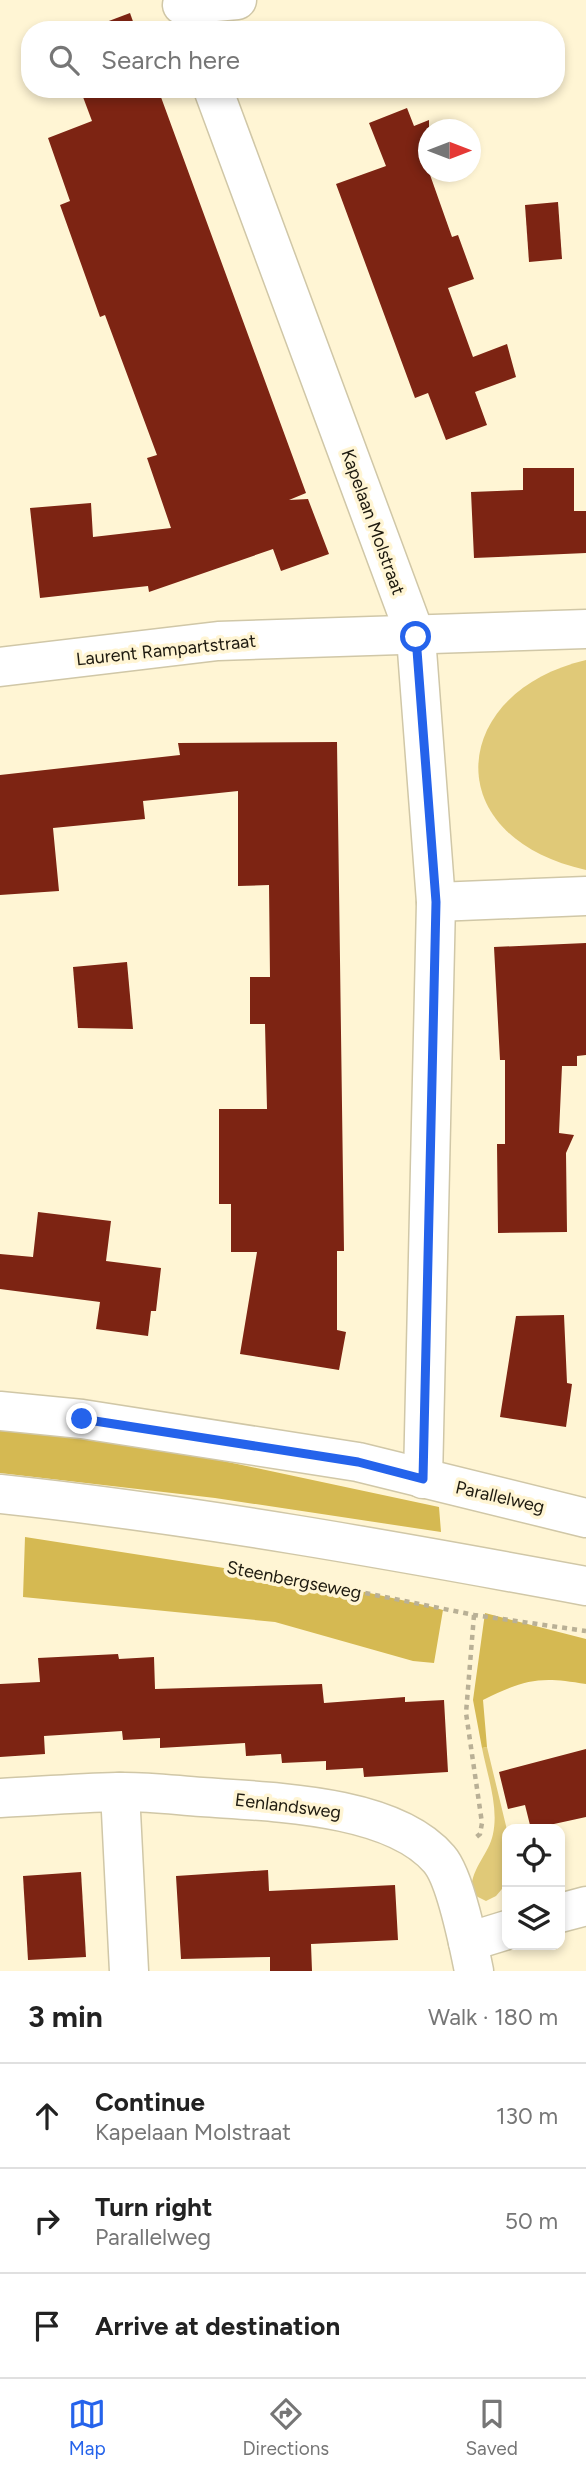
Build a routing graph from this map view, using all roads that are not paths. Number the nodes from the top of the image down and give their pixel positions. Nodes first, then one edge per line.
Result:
1 (237, 0) edge
2 (185, 11) edge
3 (216, 98) edge
4 (586, 629) edge
5 (416, 637) junction
6 (0, 667) edge
7 (586, 896) edge
8 (436, 902) junction
9 (0, 1411) edge
10 (423, 1479) junction
11 (0, 1494) edge
12 (586, 1518) edge
13 (586, 1586) edge
14 (120, 1791) junction
15 (0, 1798) edge
16 (586, 1906) edge
17 (565, 1912) edge
18 (502, 1934) edge
19 (471, 1956) edge
20 (129, 1971) edge

1 - 2 street
3 - 5 street, Kapelaan Molstraat
4 - 5 street, Laurent Rampartstraat
5 - 6 street, Laurent Rampartstraat
5 - 8 street, Kapelaan Molstraat
7 - 8 street
8 - 10 street, Kapelaan Molstraat
9 - 10 street, Parallelweg
10 - 12 street, Parallelweg
11 - 13 street
14 - 15 street, Eenlandsweg
14 - 19 street, Eenlandsweg
14 - 20 street
16 - 17 street
18 - 19 street

